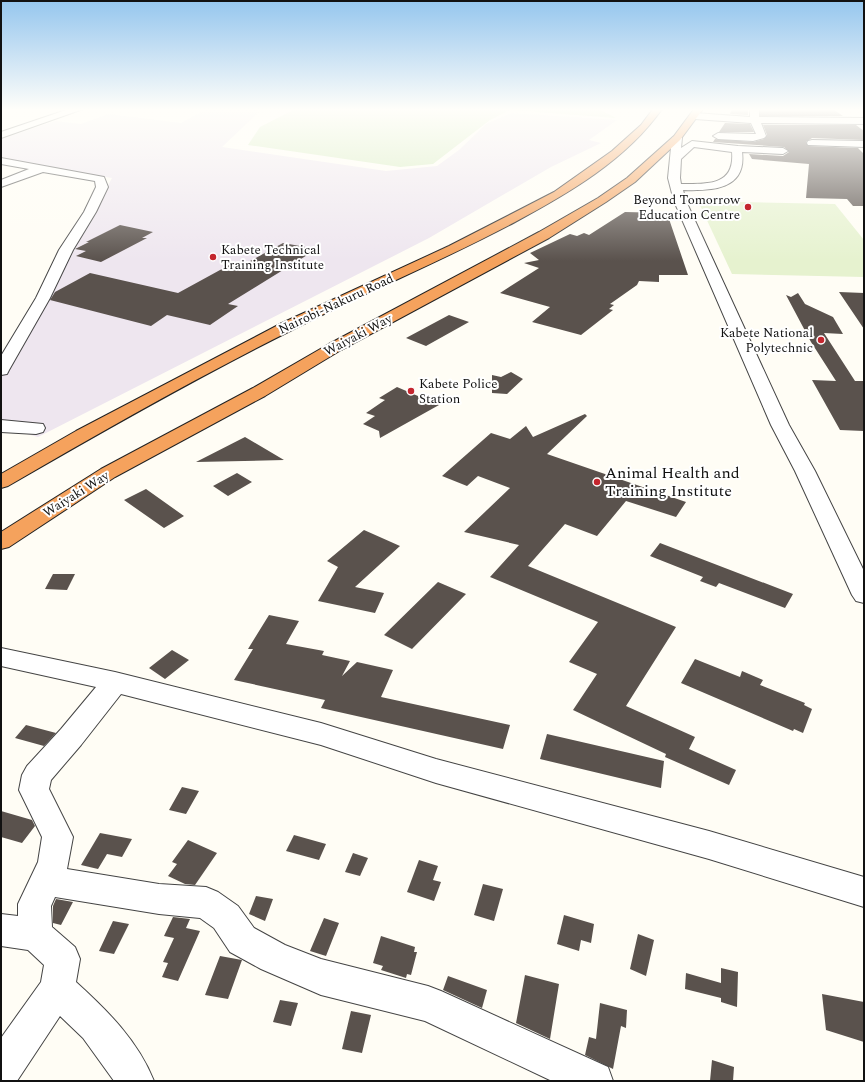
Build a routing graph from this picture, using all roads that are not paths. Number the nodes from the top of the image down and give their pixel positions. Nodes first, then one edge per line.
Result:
1 (587, 159) edge
2 (607, 159) edge
3 (653, 159) edge
4 (675, 159) edge
5 (738, 159) edge
6 (1, 161) edge
7 (44, 168) junction
8 (1, 184) edge
9 (676, 187) junction
10 (287, 326) junction
11 (1, 370) edge
12 (1, 426) edge
13 (36, 428) dead end
14 (1, 482) edge
15 (1, 542) edge
16 (864, 595) edge
17 (1, 657) edge
18 (114, 682) junction
19 (47, 881) junction
20 (864, 892) edge
21 (1, 930) edge
22 (36, 935) junction
23 (57, 989) junction
24 (1, 1071) edge
25 (135, 1081) edge
26 (594, 1081) edge

1 - 10 highway
2 - 10 highway, Nairobi-Nakuru Road
3 - 15 highway, Waiyaki Way
4 - 9 street
5 - 9 street
6 - 7 street
7 - 8 street
7 - 11 street
9 - 16 street
10 - 14 highway, Nairobi-Nakuru Road
12 - 13 street
17 - 18 street
18 - 19 street
18 - 20 street
19 - 22 street
19 - 26 street
21 - 22 street
22 - 23 street
23 - 24 street
23 - 25 street

